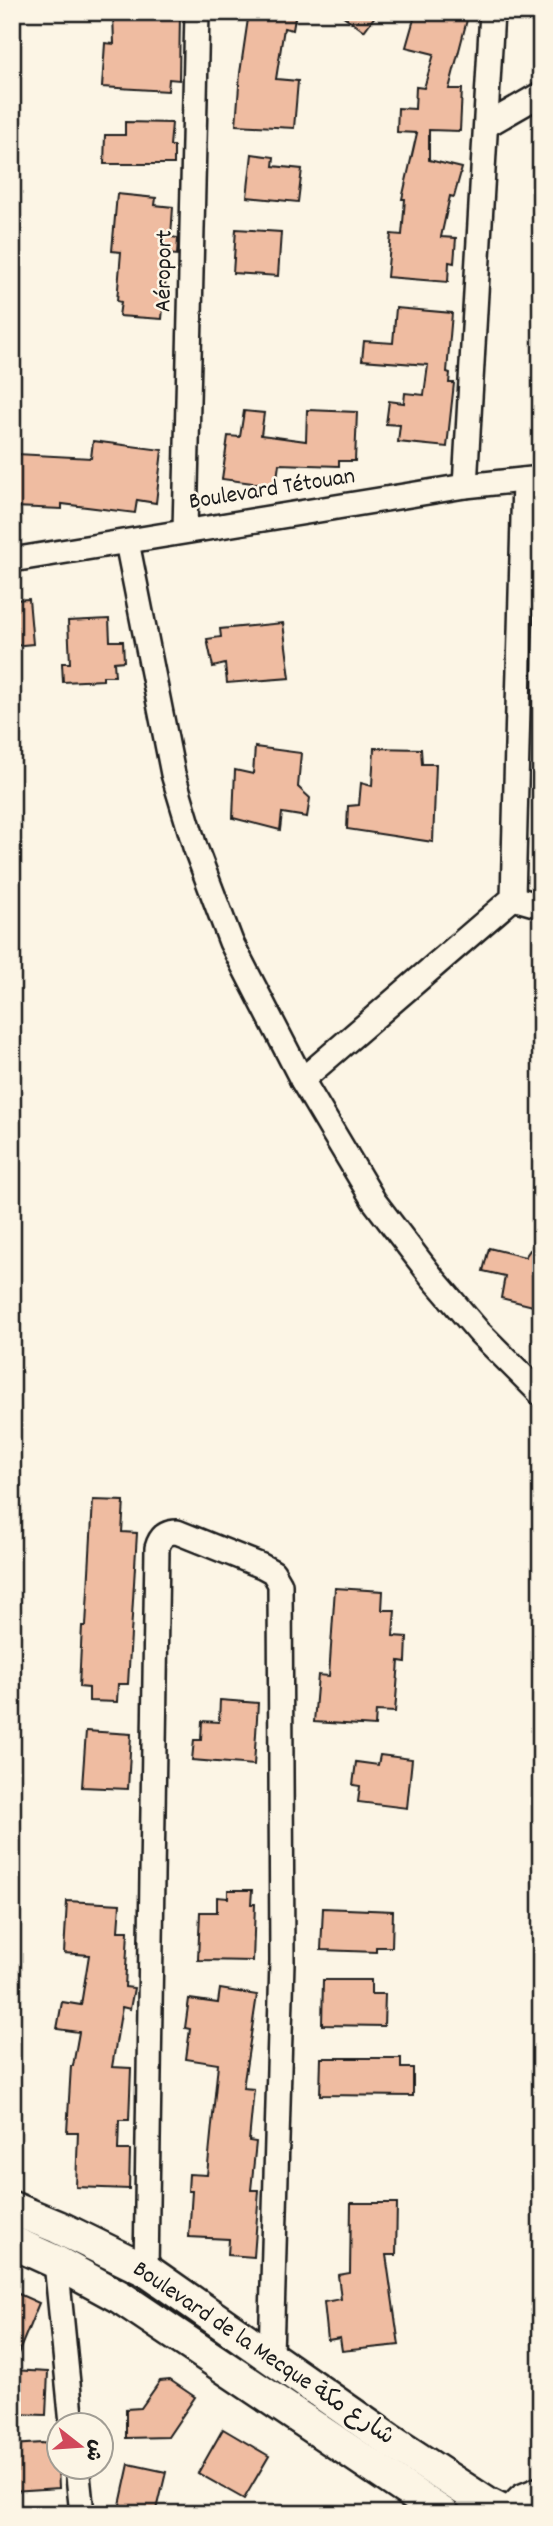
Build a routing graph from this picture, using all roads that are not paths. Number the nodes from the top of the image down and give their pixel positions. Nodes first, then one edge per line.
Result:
1 (197, 12) edge
2 (492, 12) edge
3 (541, 94) edge
4 (487, 125) junction
5 (533, 479) edge
6 (465, 486) junction
7 (185, 531) junction
8 (127, 542) junction
9 (12, 560) edge
10 (513, 898) junction
11 (541, 906) edge
12 (302, 1080) junction
13 (541, 1394) edge
14 (12, 2208) edge
15 (12, 2242) edge
16 (56, 2262) junction
17 (146, 2270) junction
18 (271, 2356) junction
19 (71, 2410) edge
20 (78, 2480) edge
21 (541, 2493) edge
22 (82, 2514) edge
23 (443, 2514) edge
24 (509, 2514) edge

1 - 7 street, Aéroport
2 - 4 street
3 - 4 street
4 - 6 street
5 - 6 street, Boulevard Tétouan
5 - 10 street
6 - 7 street, Boulevard Tétouan
7 - 8 street, Boulevard Tétouan
8 - 9 street, Boulevard Tétouan
8 - 12 street
10 - 11 street
10 - 12 street
12 - 13 street
14 - 17 main road, Boulevard de la Mecque شارع مكة
15 - 16 main road, Boulevard de la Mecque شارع مكة
16 - 19 street
16 - 23 main road, Boulevard de la Mecque شارع مكة
17 - 18 main road, Boulevard de la Mecque شارع مكة
17 - 18 street
18 - 24 main road, Boulevard de la Mecque شارع مكة
20 - 22 street
21 - 24 main road

